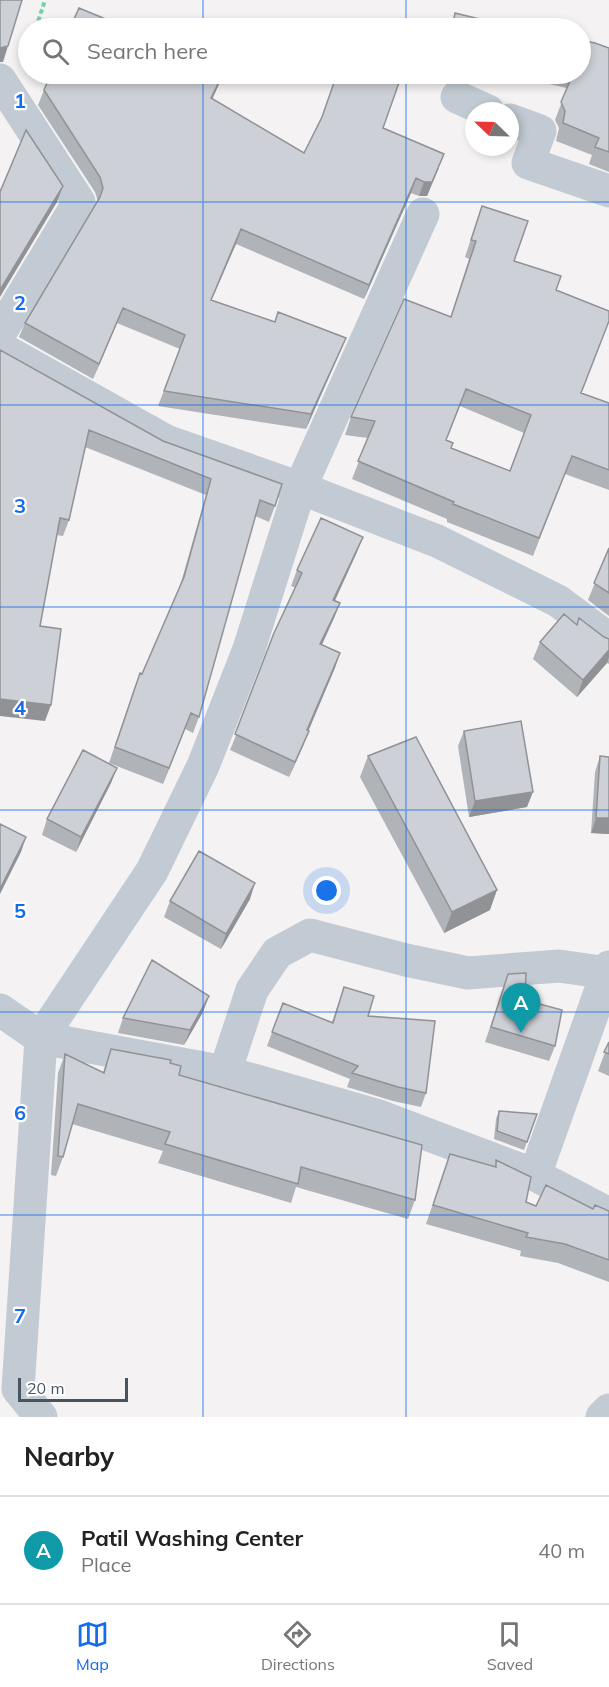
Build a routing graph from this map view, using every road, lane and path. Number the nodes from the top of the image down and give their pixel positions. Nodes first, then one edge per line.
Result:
1 (45, 0) edge
2 (39, 18) edge
3 (0, 80) edge
4 (457, 97) dead end
5 (468, 102) edge
6 (519, 123) edge
7 (609, 191) edge
8 (423, 214) dead end
9 (0, 333) edge
10 (0, 348) edge
11 (300, 488) junction
12 (609, 639) edge
13 (608, 970) edge
14 (0, 1010) edge
15 (41, 1038) junction
16 (225, 1072) junction
17 (535, 1175) junction
18 (609, 1214) edge
19 (9, 1394) edge
20 (609, 1410) edge
21 (41, 1417) edge
22 (602, 1417) edge

1 - 2 path
3 - 9 street
4 - 5 street
6 - 7 street
8 - 11 street
10 - 11 street
11 - 12 street
11 - 15 street
13 - 16 street
13 - 17 street
14 - 15 street
15 - 16 street
15 - 19 street
16 - 17 street
17 - 18 street
19 - 21 street
20 - 22 street

